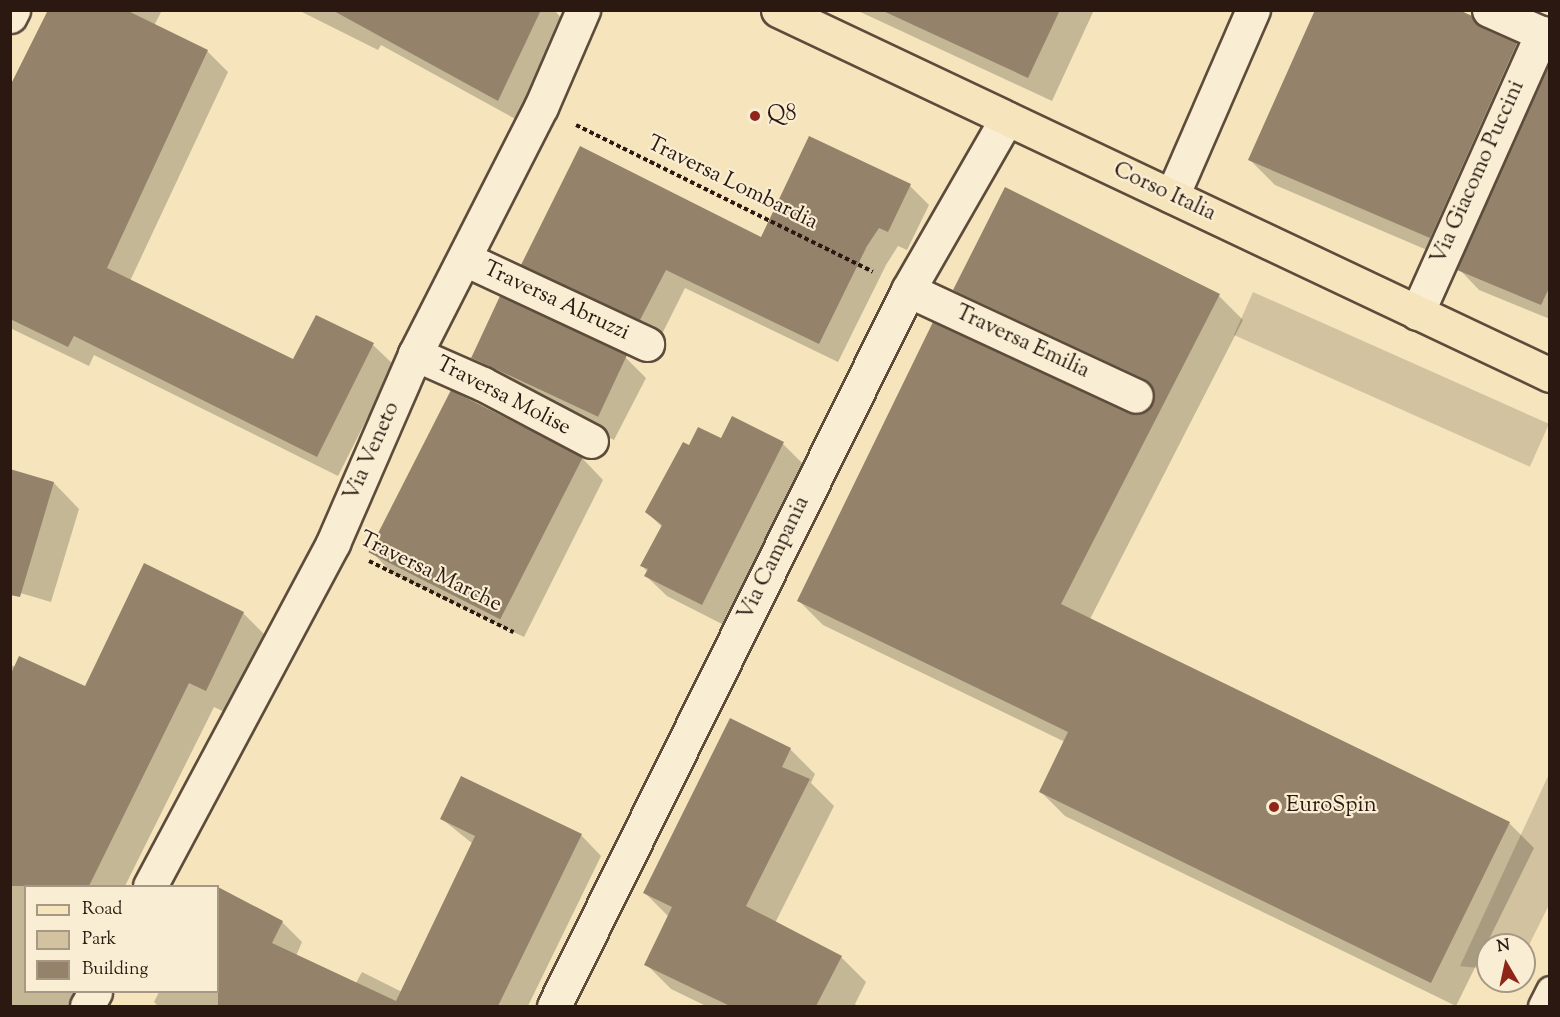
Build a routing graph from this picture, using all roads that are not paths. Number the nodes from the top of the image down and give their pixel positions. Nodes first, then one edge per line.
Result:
1 (13, 10) edge
2 (582, 10) edge
3 (778, 10) edge
4 (1253, 10) edge
5 (1489, 10) edge
6 (10, 16) edge
7 (1546, 35) edge
8 (1007, 118) junction
9 (1172, 196) junction
10 (465, 259) junction
11 (908, 290) junction
12 (1417, 313) junction
13 (646, 344) dead end
14 (415, 354) junction
15 (1549, 375) edge
16 (1136, 396) dead end
17 (591, 441) dead end
18 (151, 885) edge
19 (1550, 990) edge
20 (554, 1006) edge
21 (1542, 1006) edge

1 - 6 street
2 - 10 street, Via Veneto
3 - 8 main road, Corso Italia
4 - 9 street
5 - 7 street
7 - 12 street, Via Giacomo Puccini
8 - 9 main road, Corso Italia
8 - 11 street, Via Campania
9 - 12 main road, Corso Italia
10 - 13 street, Traversa Abruzzi
10 - 14 street, Via Veneto
11 - 16 street, Traversa Emilia
11 - 20 street, Via Campania
12 - 15 main road, Corso Italia
14 - 17 street, Traversa Molise
14 - 18 street, Via Veneto
19 - 21 lane

